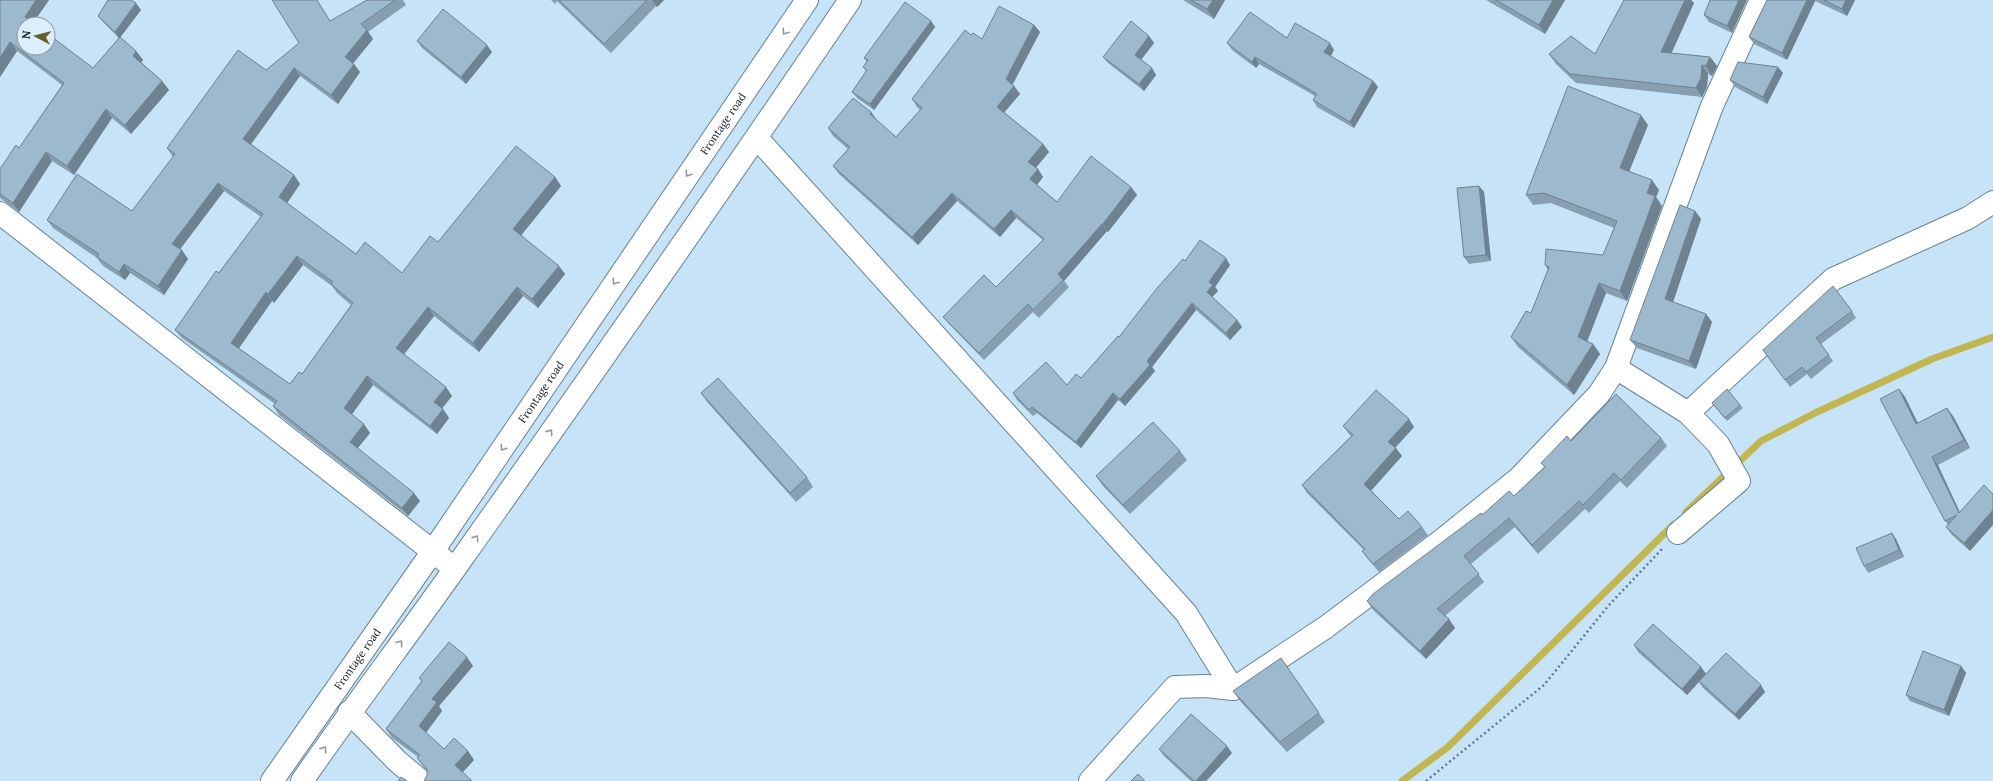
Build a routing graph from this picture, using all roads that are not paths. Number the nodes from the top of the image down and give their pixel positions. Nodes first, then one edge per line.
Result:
1 (807, 0) edge
2 (850, 0) edge
3 (1761, 0) edge
4 (757, 138) junction
5 (1993, 202) edge
6 (0, 214) edge
7 (1616, 368) junction
8 (1688, 412) junction
9 (1678, 533) road end
10 (433, 551) junction
11 (454, 568) junction
12 (1233, 689) junction
13 (349, 712) junction
14 (272, 781) edge
15 (302, 781) edge
16 (421, 781) edge
17 (1090, 781) edge

1 -> 10 street, Frontage road
2 - 4 street
3 - 7 street
11 -> 4 street
4 - 12 street
5 - 8 street
6 - 10 street
7 - 8 street
7 - 12 street
8 - 9 street
10 - 11 street
10 - 14 street, Frontage road
13 -> 11 street
12 - 17 street
15 -> 13 street
13 - 16 street

